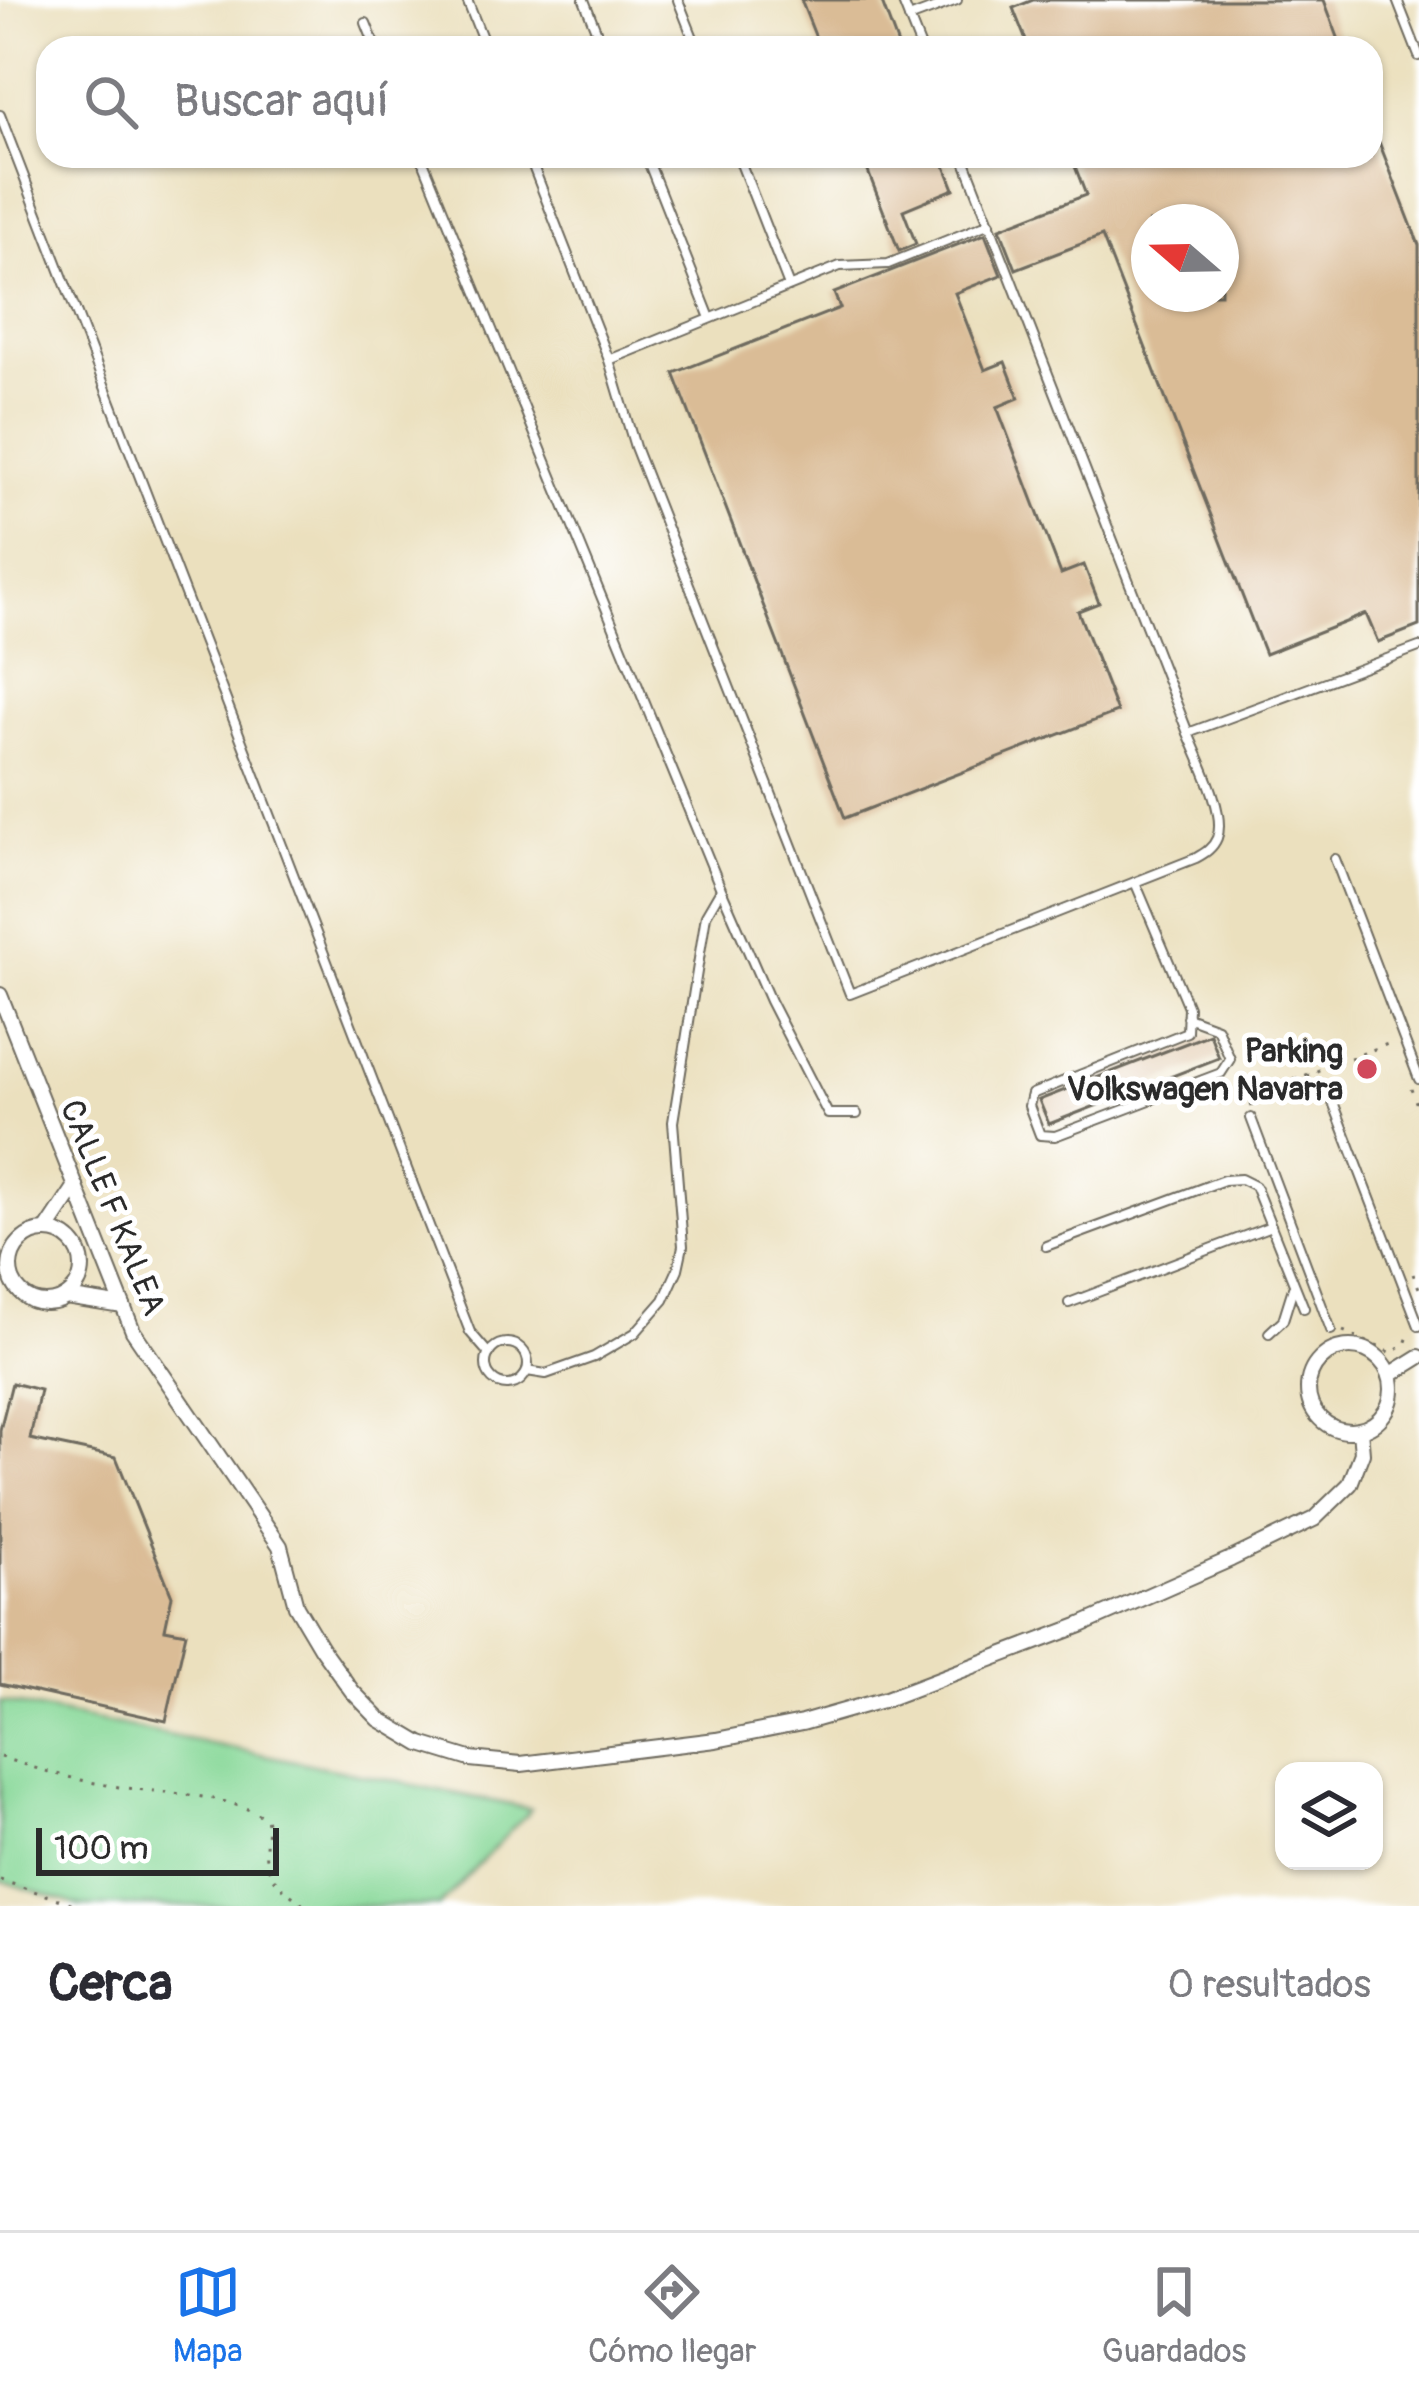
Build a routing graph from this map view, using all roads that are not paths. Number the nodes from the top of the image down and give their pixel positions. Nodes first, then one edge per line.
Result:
1 (467, 0) edge
2 (584, 0) edge
3 (678, 0) edge
4 (902, 0) edge
5 (957, 0) edge
6 (1415, 0) edge
7 (1398, 3) edge
8 (909, 18) junction
9 (366, 23) dead end
10 (371, 36) edge
11 (481, 36) edge
12 (598, 36) edge
13 (692, 36) edge
14 (916, 36) edge
15 (1419, 56) edge
16 (0, 115) edge
17 (426, 168) edge
18 (534, 168) edge
19 (651, 168) edge
20 (744, 168) edge
21 (968, 168) edge
22 (989, 223) junction
23 (789, 286) junction
24 (710, 318) junction
25 (609, 359) junction
26 (1419, 647) edge
27 (1188, 733) junction
28 (1335, 859) dead end
29 (1135, 882) junction
30 (721, 889) junction
31 (0, 995) edge
32 (1187, 1017) junction
33 (1419, 1079) edge
34 (1328, 1089) dead end
35 (857, 1114) dead end
36 (1253, 1118) road end
37 (76, 1186) junction
38 (1271, 1226) junction
39 (46, 1231) junction
40 (1046, 1246) dead end
41 (1294, 1283) junction
42 (16, 1289) junction
43 (0, 1296) edge
44 (66, 1297) junction
45 (1069, 1303) dead end
46 (123, 1306) junction
47 (1304, 1308) dead end
48 (1419, 1326) edge
49 (1334, 1329) road end
50 (1269, 1333) dead end
51 (489, 1354) junction
52 (1419, 1357) edge
53 (527, 1371) junction
54 (1390, 1376) junction
55 (1360, 1430) junction

1 - 11 lane
2 - 12 lane
3 - 13 lane
4 - 8 lane
5 - 8 lane
6 - 7 lane
7 - 15 lane
8 - 14 lane
9 - 10 lane
16 - 51 lane
17 - 30 lane
18 - 25 lane
19 - 24 lane
20 - 23 lane
21 - 22 lane
22 - 23 lane
22 - 27 lane
23 - 24 lane
24 - 25 lane
25 - 29 lane
26 - 27 lane
27 - 29 lane
28 - 33 lane
29 - 32 lane
30 - 35 lane
30 - 53 lane
31 - 37 street, CALLE F KALEA
32 - 32 lane
34 - 48 lane
36 - 49 lane
37 - 39 street
37 - 46 street, CALLE F KALEA
38 - 40 lane
38 - 41 lane
38 - 45 lane
39 - 42 street
39 - 44 street
41 - 47 lane
41 - 50 lane
42 - 43 street
42 - 44 street
44 - 46 street
46 - 55 street, CALLE F KALEA
51 - 53 lane
51 - 53 lane
52 - 54 street
54 - 55 street
54 - 55 street

